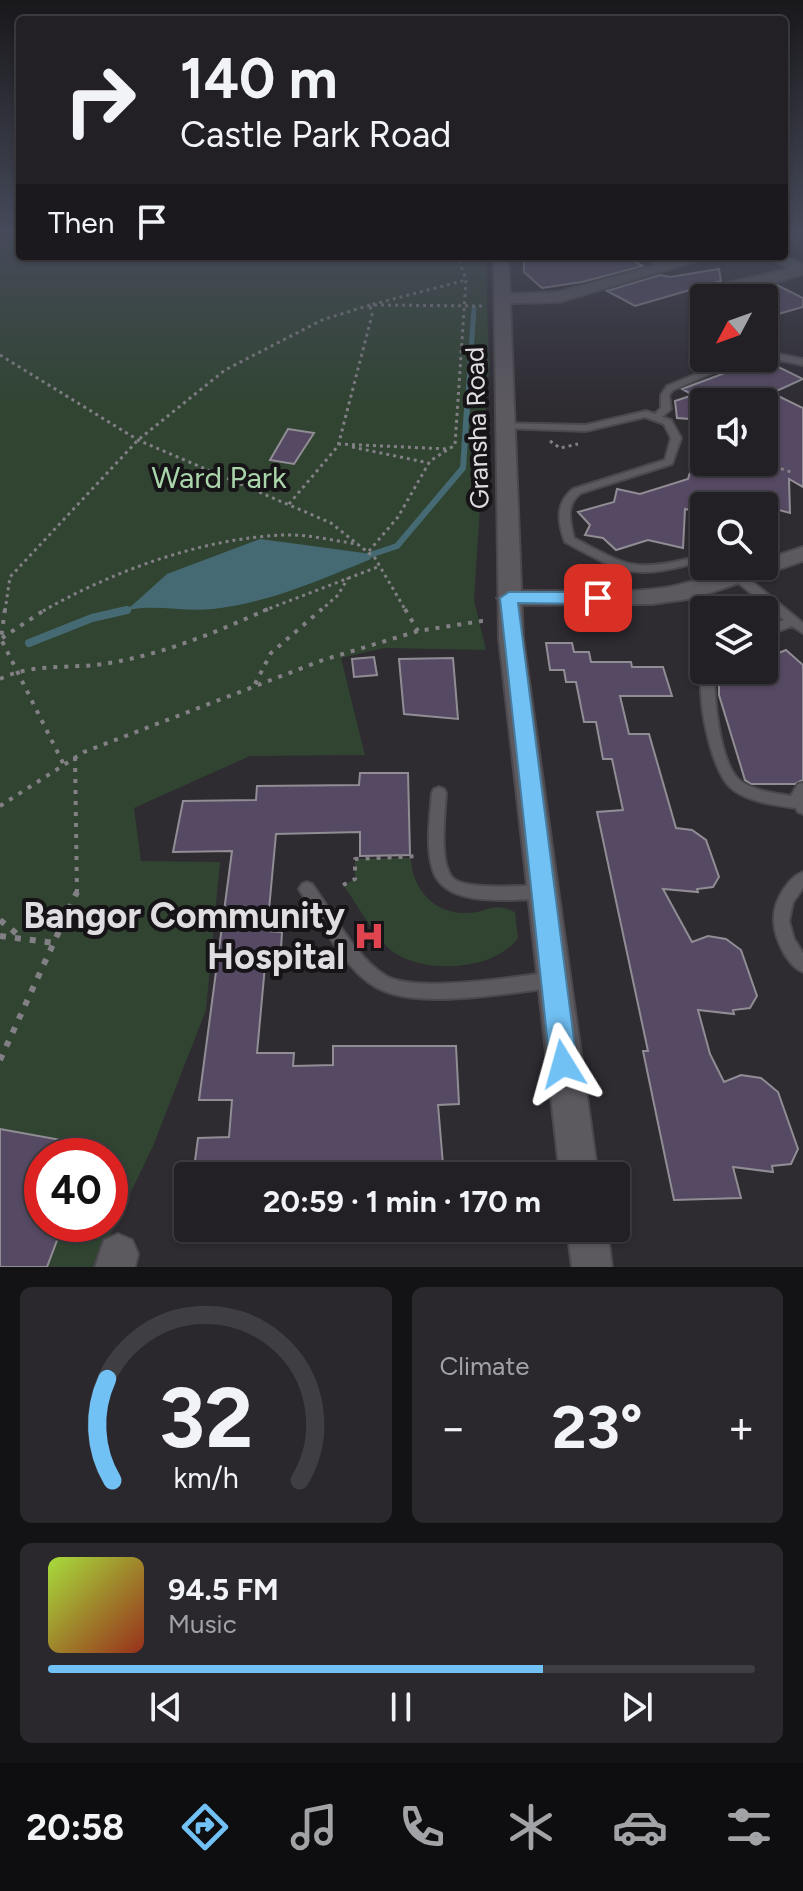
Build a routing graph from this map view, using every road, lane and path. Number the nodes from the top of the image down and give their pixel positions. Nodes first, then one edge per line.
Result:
1 (427, 290) edge
2 (464, 290) edge
3 (501, 290) edge
4 (583, 290) edge
5 (501, 303) junction
6 (370, 305) junction
7 (462, 306) junction
8 (0, 355) edge
9 (778, 357) edge
10 (803, 362) edge
11 (708, 372) edge
12 (658, 416) junction
13 (503, 425) junction
14 (138, 440) junction
15 (338, 444) junction
16 (449, 449) junction
17 (429, 463) junction
18 (778, 468) edge
19 (791, 472) dead end
20 (289, 504) junction
21 (361, 544) junction
22 (369, 551) junction
23 (803, 554) edge
24 (687, 562) dead end
25 (778, 564) edge
26 (380, 566) junction
27 (348, 578) junction
28 (733, 580) edge
29 (742, 580) edge
30 (1, 606) edge
31 (509, 607) junction
32 (798, 625) edge
33 (778, 630) edge
34 (418, 631) junction
35 (1, 639) edge
36 (18, 670) junction
37 (0, 679) edge
38 (707, 684) edge
39 (254, 686) junction
40 (75, 757) junction
41 (64, 765) junction
42 (439, 793) dead end
43 (802, 800) edge
44 (0, 806) edge
45 (436, 853) junction
46 (803, 878) edge
47 (343, 885) dead end
48 (307, 889) dead end
49 (542, 892) junction
50 (0, 920) edge
51 (0, 936) edge
52 (24, 939) junction
53 (55, 943) junction
54 (803, 965) edge
55 (552, 980) junction
56 (0, 1060) edge
57 (577, 1162) edge
58 (589, 1242) edge
59 (592, 1267) edge

1 - 6 path
2 - 7 path
3 - 5 street, Gransha Road
4 - 5 street
5 - 7 path
5 - 13 street, Gransha Road
6 - 7 path
6 - 14 path
6 - 15 path
7 - 16 path
8 - 14 path
9 - 10 lane
11 - 12 lane
12 - 13 lane
12 - 24 lane
13 - 31 street, Gransha Road
14 - 20 path
14 - 30 path
15 - 16 path
15 - 17 path
15 - 20 path
16 - 17 path
17 - 22 path
18 - 19 path
20 - 21 path
21 - 22 path
21 - 35 path
22 - 26 path
23 - 25 street
26 - 27 path
26 - 34 path
27 - 36 path
27 - 39 path
28 - 31 street
29 - 32 lane
30 - 35 path
31 - 34 path
31 - 49 street, Gransha Road
32 - 33 lane
34 - 39 path
35 - 36 path
36 - 37 path
36 - 41 path
38 - 43 lane
39 - 40 path
40 - 41 path
40 - 53 path
41 - 44 path
42 - 45 lane
45 - 47 path
45 - 49 lane
46 - 54 lane
48 - 55 lane
49 - 55 street, Gransha Road
50 - 52 path
51 - 52 path
52 - 53 path
53 - 56 path
55 - 57 street, Gransha Road
58 - 59 street

